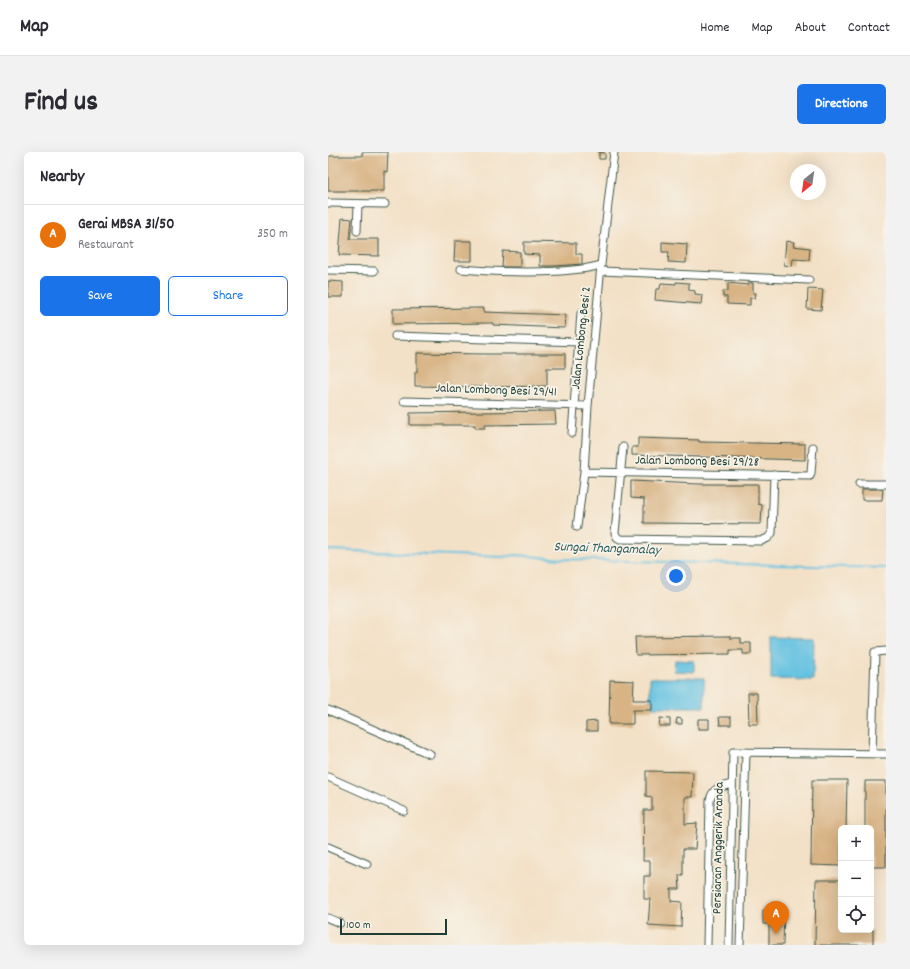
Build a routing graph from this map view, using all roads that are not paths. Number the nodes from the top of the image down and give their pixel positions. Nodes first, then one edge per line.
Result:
1 (614, 152) edge
2 (328, 203) edge
3 (358, 204) junction
4 (385, 204) dead end
5 (357, 231) dead end
6 (601, 268) junction
7 (461, 269) dead end
8 (328, 270) edge
9 (374, 271) dead end
10 (809, 280) dead end
11 (581, 313) dead end
12 (395, 336) dead end
13 (579, 342) junction
14 (404, 400) dead end
15 (574, 406) junction
16 (588, 406) junction
17 (572, 433) dead end
18 (623, 446) dead end
19 (813, 447) dead end
20 (584, 472) junction
21 (620, 473) junction
22 (774, 475) junction
23 (859, 484) dead end
24 (886, 484) edge
25 (577, 526) dead end
26 (886, 651) edge
27 (328, 710) edge
28 (746, 752) junction
29 (430, 754) dead end
30 (872, 754) junction
31 (886, 754) edge
32 (328, 777) edge
33 (732, 784) junction
34 (404, 811) dead end
35 (328, 847) edge
36 (367, 864) dead end
37 (328, 918) edge
38 (340, 923) dead end
39 (707, 945) edge
40 (729, 945) edge
41 (740, 945) edge

1 - 6 street, Jalan Lombong Besi 2
2 - 3 street
3 - 4 street
3 - 5 street
6 - 7 street
6 - 10 street
6 - 16 street, Jalan Lombong Besi 2
8 - 9 street
11 - 13 street
12 - 13 street
13 - 15 street
14 - 15 street, Jalan Lombong Besi 29/41
15 - 16 street, Jalan Lombong Besi 29/41
15 - 17 street
16 - 20 street, Jalan Lombong Besi 2
18 - 21 street
19 - 22 street, Jalan Lombong Besi 29/28
20 - 21 street, Jalan Lombong Besi 29/28
20 - 25 street, Jalan Lombong Besi 2
21 - 22 street, Jalan Lombong Besi 29/28
21 - 22 street
23 - 24 street
26 - 30 street
27 - 29 street
28 - 30 street
28 - 33 street, Persiaran Anggerik Aranda
28 - 41 street, Persiaran Anggerik Aranda
30 - 31 street
32 - 34 street
33 - 39 street
33 - 40 street, Persiaran Anggerik Aranda
35 - 36 street
37 - 38 street

